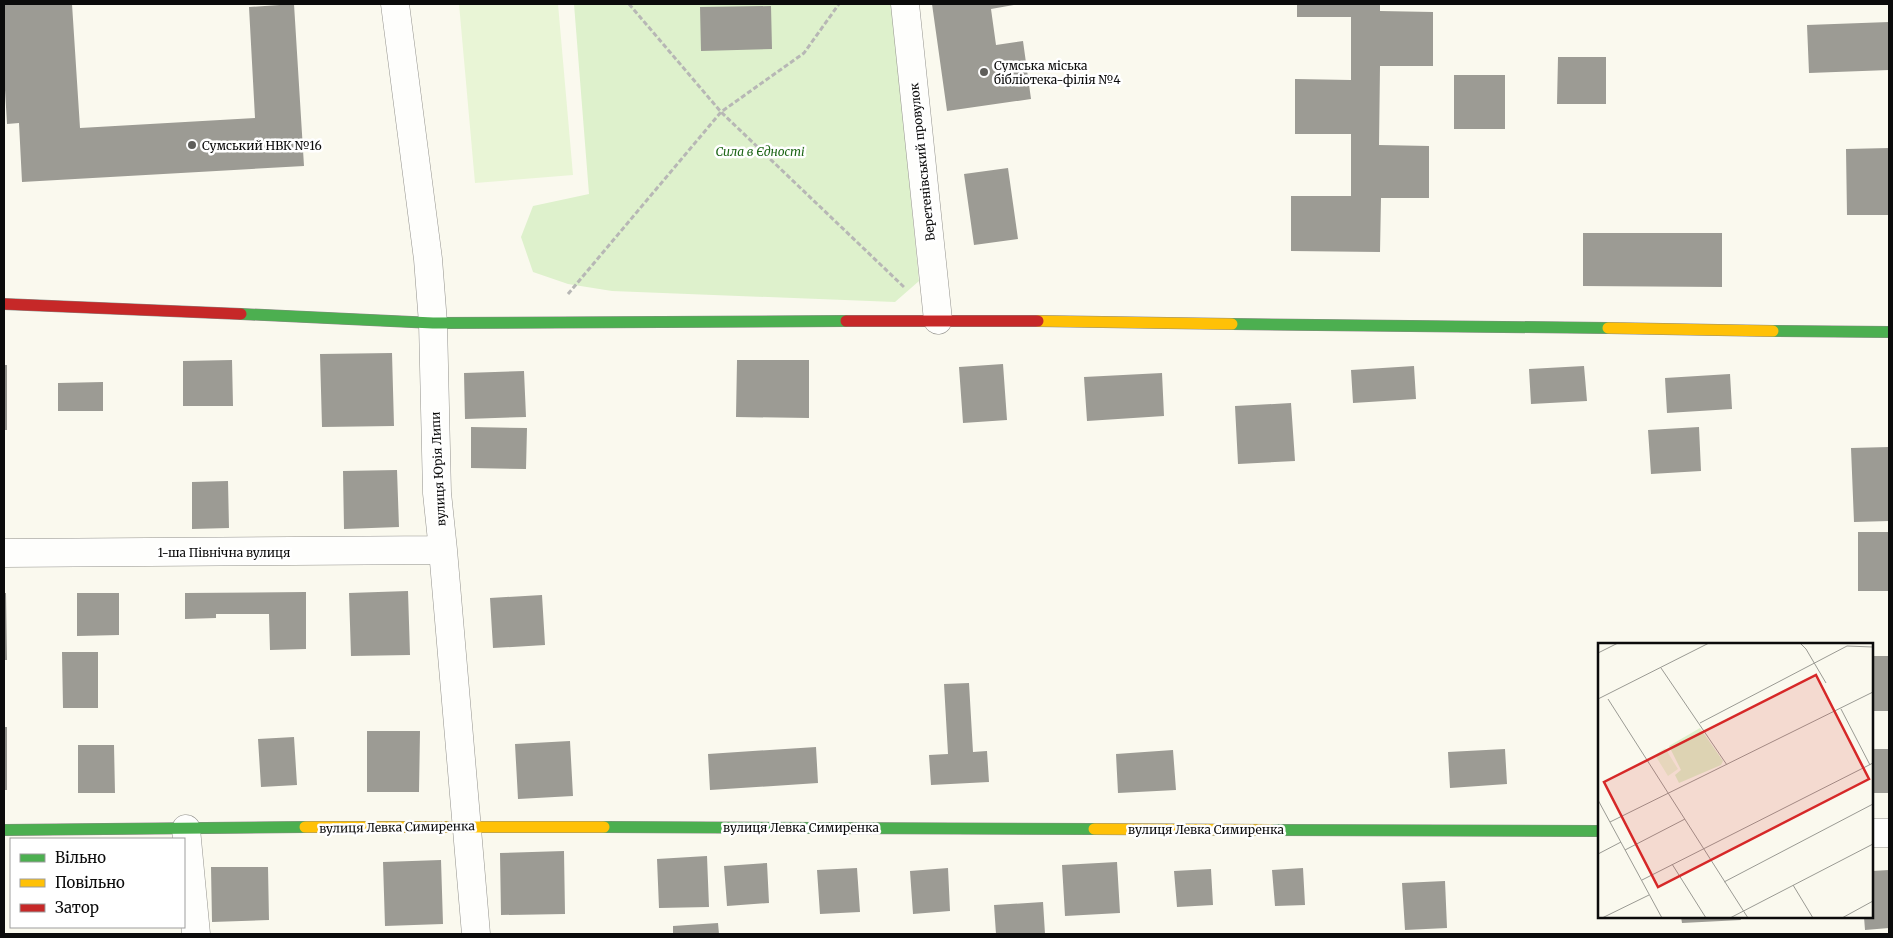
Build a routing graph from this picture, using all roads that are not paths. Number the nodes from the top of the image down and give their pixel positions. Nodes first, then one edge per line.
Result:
1 (395, 4) edge
2 (905, 4) edge
3 (4, 304) edge
4 (938, 320) junction
5 (433, 323) junction
6 (1889, 332) edge
7 (443, 550) junction
8 (4, 553) edge
9 (468, 826) junction
10 (186, 829) junction
11 (4, 830) edge
12 (1598, 831) edge
13 (1873, 833) edge
14 (1889, 833) edge
15 (196, 934) edge
16 (476, 934) edge

1 - 5 street, вулиця Юрія Липи
2 - 4 street, Веретенівський провулок
3 - 5 street
4 - 5 street
4 - 6 street
5 - 7 street, вулиця Юрія Липи
7 - 8 street, 1-ша Північна вулиця
7 - 9 street, вулиця Юрія Липи
9 - 10 street, вулиця Левка Симиренка
9 - 12 street, вулиця Левка Симиренка
9 - 16 street, вулиця Юрія Липи
10 - 11 street, вулиця Левка Симиренка
10 - 15 street
13 - 14 street

